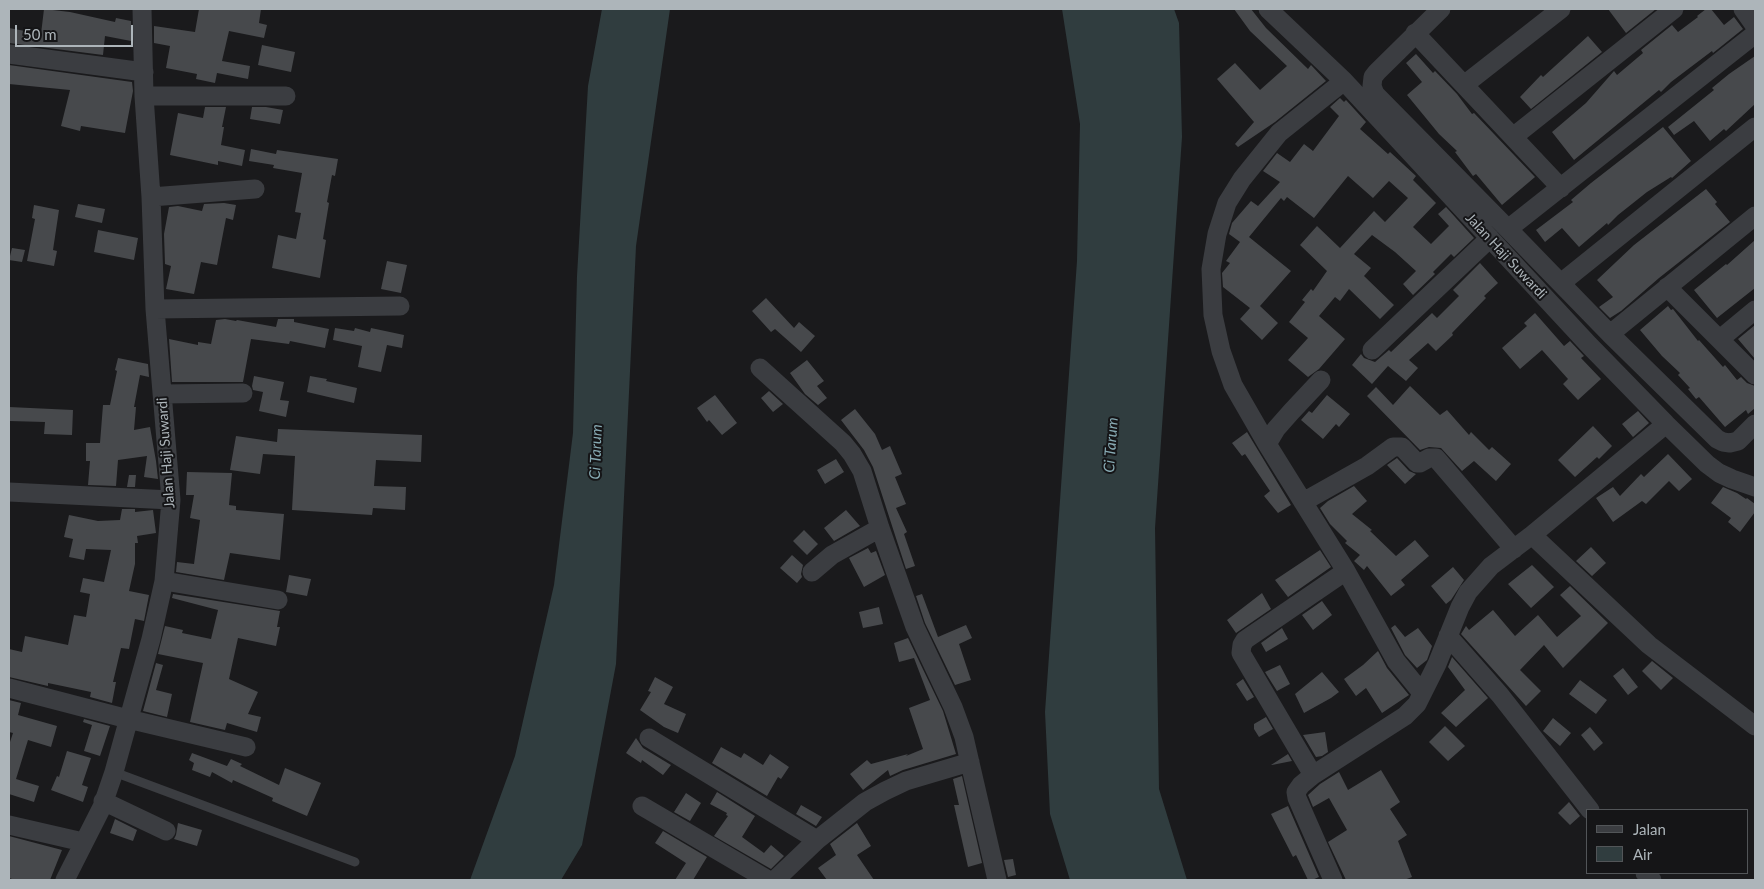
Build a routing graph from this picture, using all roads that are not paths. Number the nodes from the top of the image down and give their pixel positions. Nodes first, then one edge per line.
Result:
1 (142, 9) edge
2 (1268, 9) edge
3 (1441, 9) edge
4 (1561, 9) edge
5 (1674, 9) edge
6 (1742, 9) edge
7 (1755, 26) edge
8 (1415, 33) junction
9 (1755, 34) edge
10 (9, 54) edge
11 (144, 72) junction
12 (1344, 82) junction
13 (1464, 85) junction
14 (144, 96) junction
15 (286, 96) dead end
16 (1755, 127) edge
17 (1513, 137) junction
18 (1561, 188) junction
19 (255, 189) dead end
20 (151, 197) junction
21 (1755, 216) edge
22 (1508, 229) junction
23 (1490, 238) junction
24 (1561, 283) junction
25 (1667, 287) junction
26 (400, 306) dead end
27 (155, 309) junction
28 (1755, 310) edge
29 (1610, 334) junction
30 (1720, 339) junction
31 (1372, 350) dead end
32 (760, 368) dead end
33 (1755, 375) edge
34 (1321, 380) dead end
35 (162, 394) junction
36 (243, 394) dead end
37 (1666, 424) junction
38 (1755, 424) edge
39 (1267, 444) junction
40 (1755, 486) edge
41 (9, 492) edge
42 (171, 500) junction
43 (1303, 502) junction
44 (880, 528) junction
45 (1532, 535) junction
46 (1514, 549) junction
47 (1346, 571) junction
48 (812, 572) dead end
49 (164, 581) junction
50 (278, 600) dead end
51 (1448, 636) junction
52 (9, 688) edge
53 (1422, 693) junction
54 (128, 719) junction
55 (1755, 726) edge
56 (649, 738) dead end
57 (246, 747) dead end
58 (970, 762) junction
59 (114, 772) junction
60 (1312, 775) junction
61 (104, 802) junction
62 (642, 806) dead end
63 (1589, 809) edge
64 (9, 825) edge
65 (166, 831) dead end
66 (817, 840) junction
67 (83, 842) junction
68 (355, 862) dead end
69 (65, 880) edge
70 (768, 880) edge
71 (775, 880) edge
72 (996, 880) edge
73 (1333, 880) edge

1 - 11 street, Jalan Haji Suwardi
2 - 12 street, Jalan Haji Suwardi
3 - 8 street
4 - 13 street
5 - 17 street
6 - 7 street
8 - 13 street
8 - 22 street
9 - 18 street
10 - 11 street
11 - 14 street, Jalan Haji Suwardi
12 - 23 street, Jalan Haji Suwardi
12 - 39 street
13 - 17 street
14 - 15 street
14 - 20 street, Jalan Haji Suwardi
16 - 24 street
17 - 18 street
18 - 22 street
19 - 20 street
20 - 27 street, Jalan Haji Suwardi
21 - 25 street
22 - 24 street
23 - 31 street
23 - 37 street, Jalan Haji Suwardi
24 - 29 street
25 - 29 street
25 - 30 street
26 - 27 street
27 - 35 street, Jalan Haji Suwardi
28 - 30 street
29 - 38 street
30 - 33 street
32 - 44 street
34 - 39 street
35 - 36 street
35 - 42 street, Jalan Haji Suwardi
37 - 40 street, Jalan Haji Suwardi
37 - 45 street
39 - 43 street
41 - 42 street
42 - 49 street, Jalan Haji Suwardi
43 - 46 street
43 - 47 street
44 - 48 street
44 - 58 street
45 - 46 street
45 - 55 street
46 - 51 street
47 - 53 street
47 - 60 street
49 - 50 street
49 - 54 street, Jalan Haji Suwardi
51 - 53 street
51 - 63 street
52 - 54 street
53 - 60 street
54 - 57 street
54 - 59 street, Jalan Haji Suwardi
56 - 66 street
58 - 66 street
58 - 72 street
59 - 61 street, Jalan Haji Suwardi
59 - 68 lane
60 - 73 street
61 - 65 street
61 - 67 street, Jalan Haji Suwardi
62 - 70 street
64 - 67 street
66 - 71 street
67 - 69 street, Jalan Haji Suwardi

